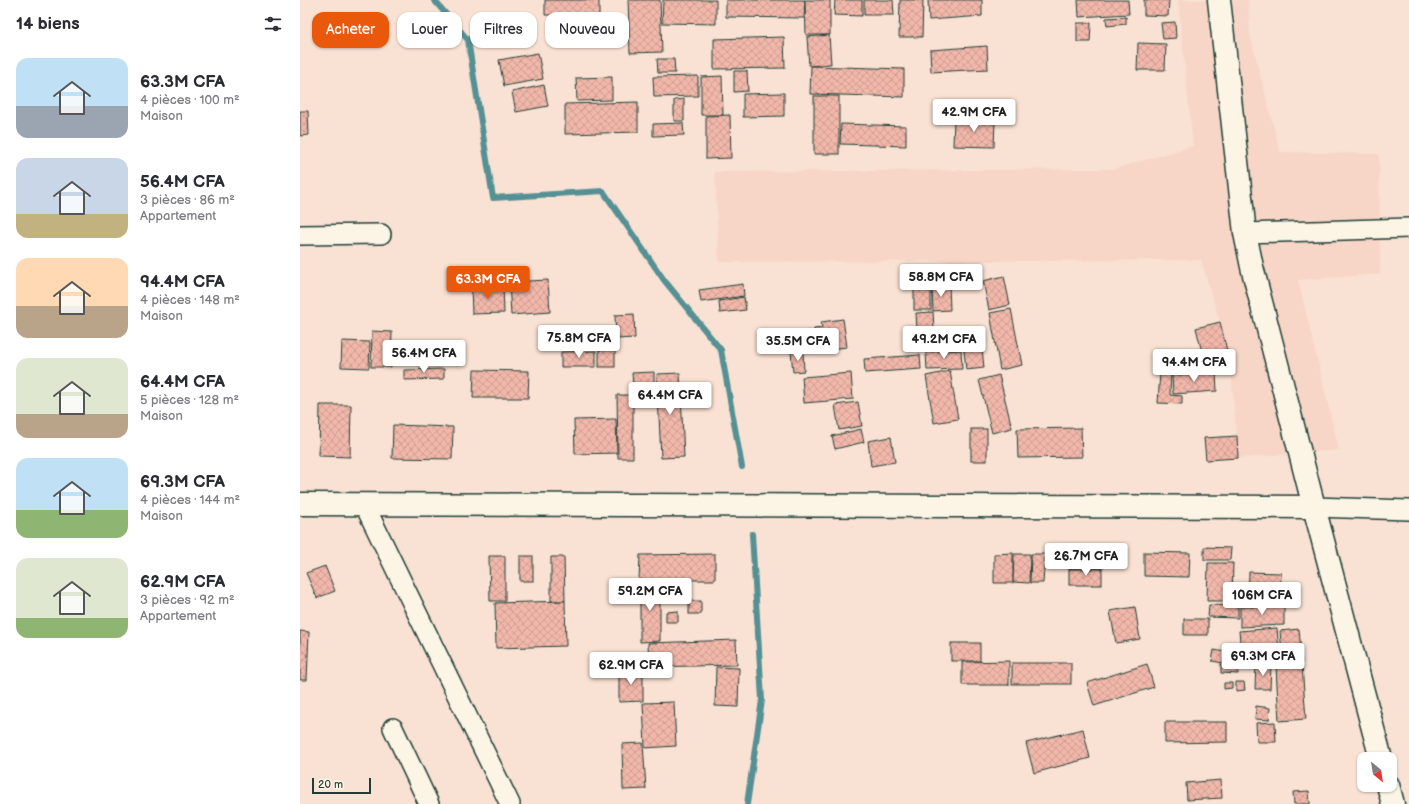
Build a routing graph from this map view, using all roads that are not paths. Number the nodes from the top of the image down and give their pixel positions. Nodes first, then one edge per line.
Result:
1 (1219, 0) edge
2 (1409, 228) edge
3 (1245, 233) junction
4 (381, 234) dead end
5 (300, 235) edge
6 (300, 504) edge
7 (364, 504) junction
8 (1314, 507) junction
9 (1409, 510) edge
10 (393, 728) dead end
11 (1379, 752) edge
12 (1390, 792) edge
13 (429, 804) edge
14 (510, 804) edge
15 (1393, 804) edge

1 - 3 street
2 - 3 street
3 - 8 street
4 - 5 street
6 - 7 street
7 - 8 street
7 - 14 street
8 - 9 street
8 - 11 street
10 - 13 street
12 - 15 street

